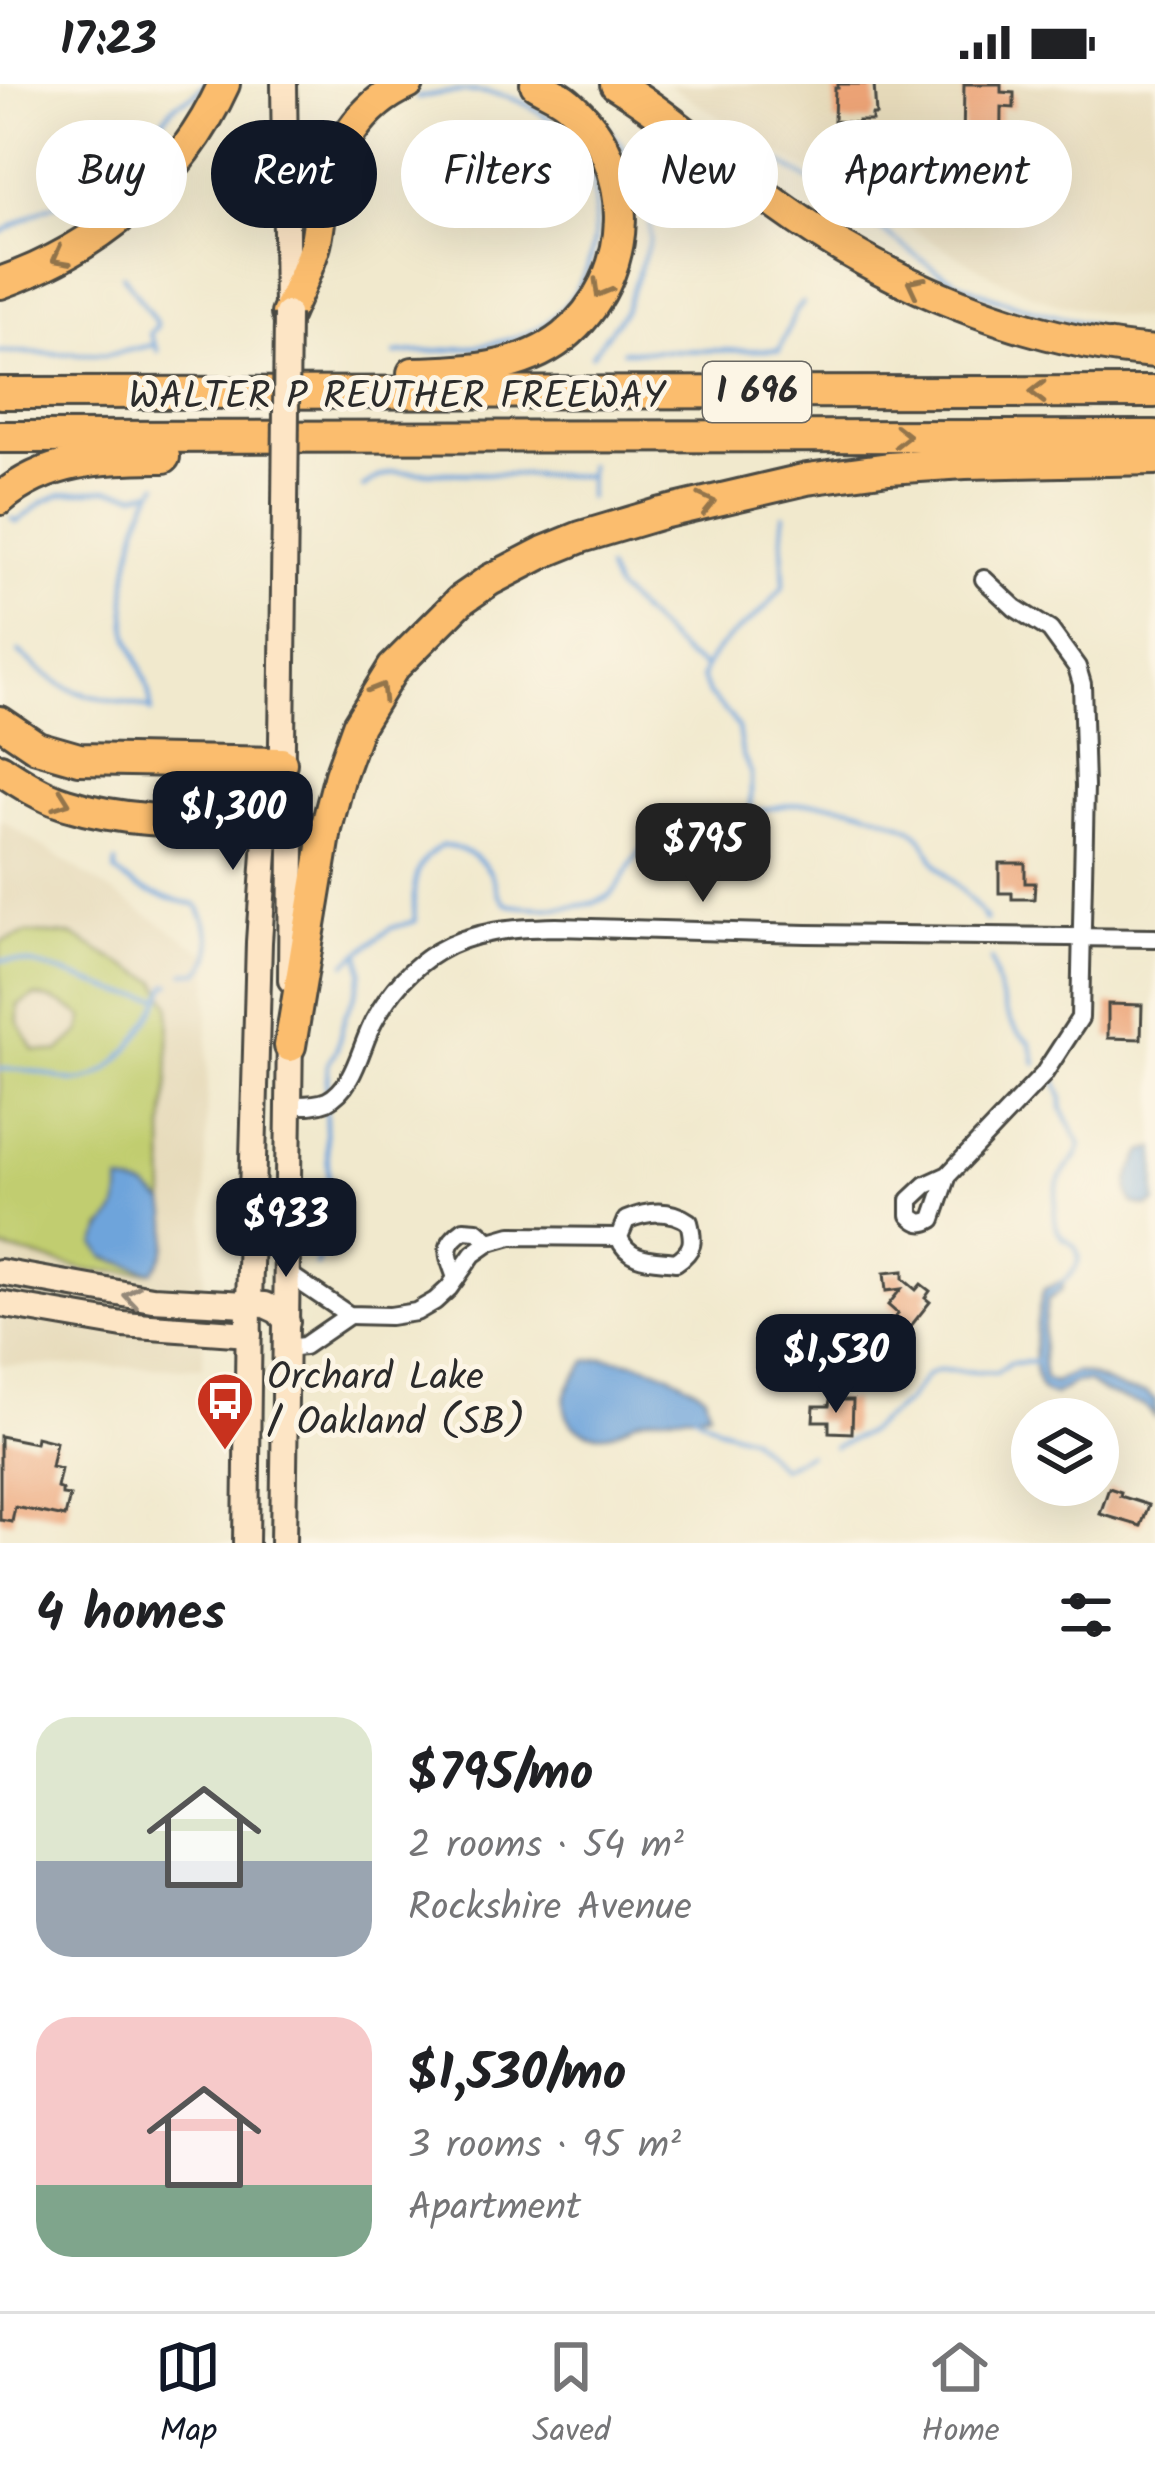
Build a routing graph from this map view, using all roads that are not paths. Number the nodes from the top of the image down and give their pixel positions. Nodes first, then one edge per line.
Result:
1 (224, 84) edge
2 (284, 84) edge
3 (408, 84) edge
4 (536, 84) edge
5 (616, 84) edge
6 (0, 283) edge
7 (287, 314) junction
8 (1155, 352) edge
9 (0, 374) edge
10 (1155, 392) edge
11 (0, 393) edge
12 (836, 436) junction
13 (1155, 436) edge
14 (0, 437) edge
15 (1155, 459) edge
16 (0, 500) edge
17 (984, 579) dead end
18 (0, 722) edge
19 (281, 764) junction
20 (0, 770) edge
21 (281, 822) junction
22 (1083, 938) junction
23 (1155, 938) edge
24 (290, 1057) junction
25 (255, 1067) junction
26 (290, 1106) junction
27 (948, 1174) dead end
28 (619, 1237) dead end
29 (490, 1242) junction
30 (0, 1271) edge
31 (287, 1274) junction
32 (456, 1278) junction
33 (0, 1304) edge
34 (249, 1304) junction
35 (349, 1315) junction
36 (287, 1322) junction
37 (249, 1334) junction
38 (286, 1348) junction
39 (246, 1543) edge
40 (284, 1543) edge

1 -> 6 highway
2 - 7 main road
3 - 7 highway
4 -> 9 highway
8 -> 5 highway
7 - 19 main road, bridge
10 -> 11 highway, WALTER P REUTHER FREEWAY / I 696
12 -> 13 highway, WALTER P REUTHER FREEWAY / I 696
12 - 14 highway, WALTER P REUTHER FREEWAY / I 696
12 - 16 highway
24 -> 15 highway
17 - 22 street
18 - 19 highway
19 - 21 main road
20 -> 21 highway
21 - 24 main road
21 - 25 main road
22 - 23 street
22 - 26 street
22 - 27 street
24 - 25 main road
24 - 26 main road
25 - 34 main road
26 - 31 main road
28 - 29 street
29 - 32 street
29 - 32 street
34 -> 30 main road
31 - 35 street
31 - 36 main road
32 - 35 street
33 - 37 main road
34 - 36 main road
34 - 37 main road
35 - 38 street
36 - 38 main road
37 - 39 main road
38 - 40 main road

